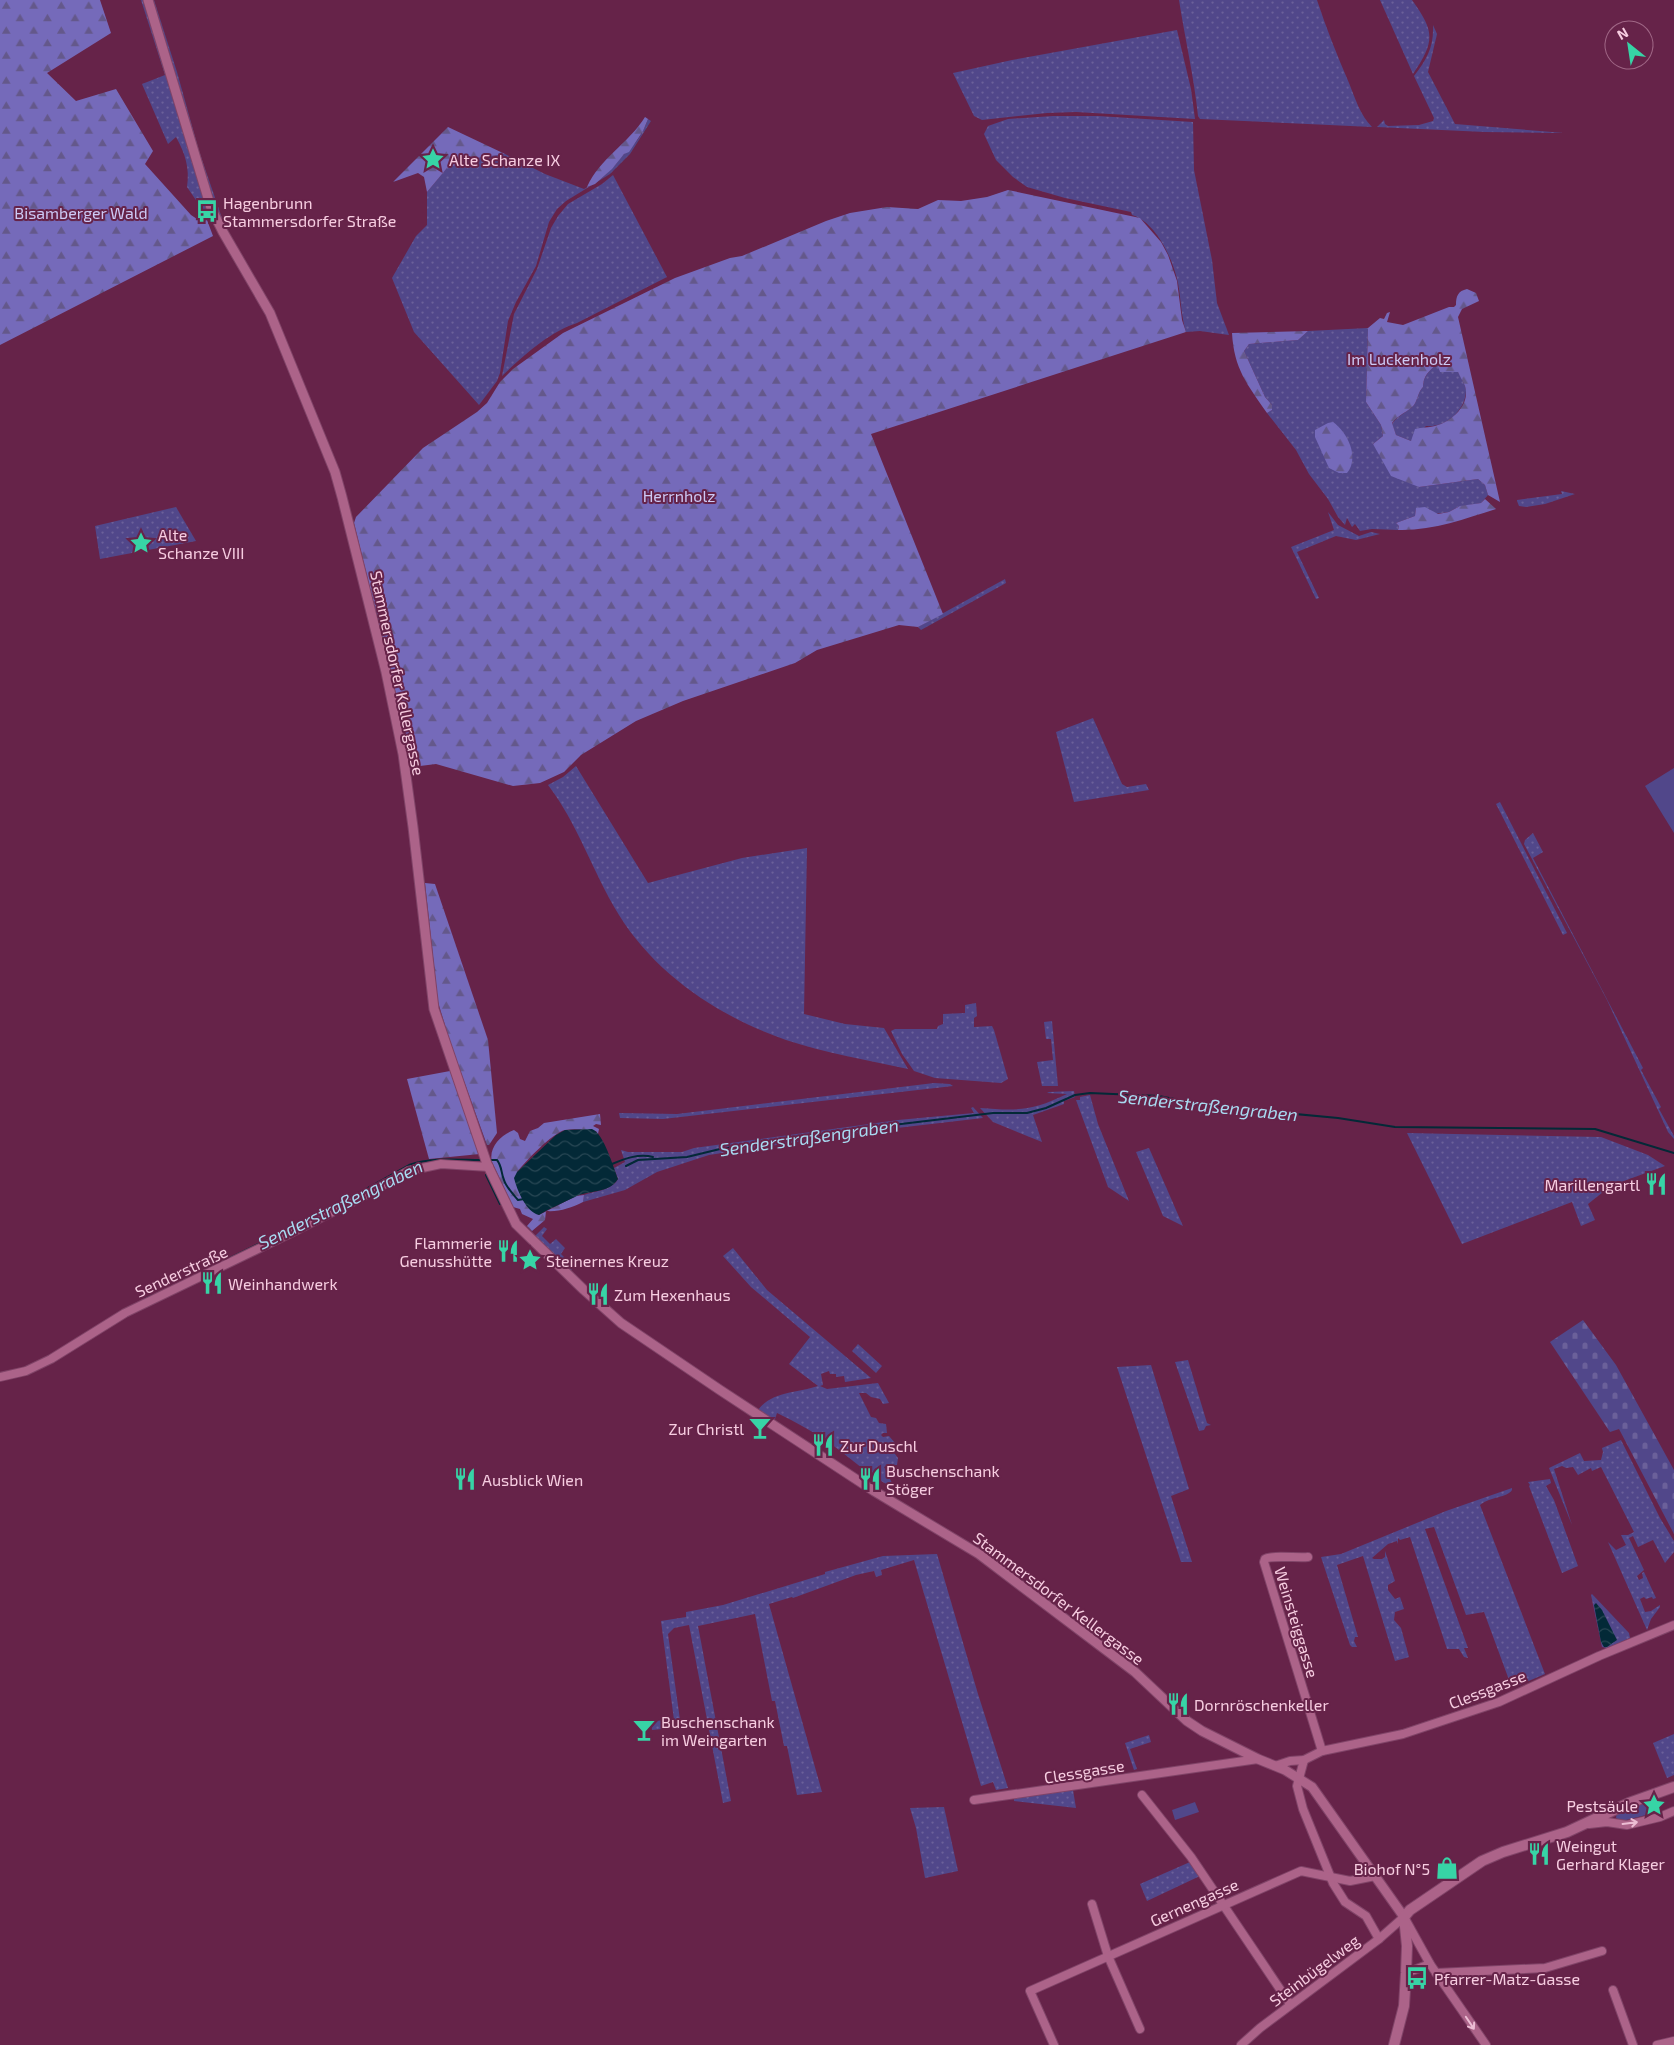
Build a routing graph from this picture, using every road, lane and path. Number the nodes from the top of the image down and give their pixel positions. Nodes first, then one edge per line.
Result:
1 (148, 0) edge
2 (488, 1165) junction
3 (0, 1378) edge
4 (1308, 1557) dead end
5 (1674, 1625) edge
6 (1322, 1751) junction
7 (1258, 1760) junction
8 (1304, 1760) junction
9 (1275, 1766) junction
10 (1300, 1779) junction
11 (1674, 1787) edge
12 (1142, 1795) dead end
13 (974, 1800) dead end
14 (1674, 1811) edge
15 (1585, 1824) junction
16 (1375, 1876) junction
17 (1331, 1877) junction
18 (1092, 1904) dead end
19 (1222, 1905) junction
20 (1404, 1917) junction
21 (1379, 1939) junction
22 (1602, 1952) dead end
23 (1108, 1956) junction
24 (1430, 1964) junction
25 (1406, 1973) junction
26 (1436, 1973) junction
27 (1613, 1990) dead end
28 (1290, 2004) junction
29 (1140, 2029) dead end
30 (1674, 2041) edge
31 (1054, 2045) edge
32 (1242, 2045) edge
33 (1394, 2045) edge
34 (1486, 2045) edge
35 (1633, 2045) edge
36 (1657, 2045) edge

1 - 2 street, Stammersdorfer Kellergasse
2 - 3 street, Senderstraße
2 - 7 street, Stammersdorfer Kellergasse
4 - 6 street, Weinsteiggasse
5 - 6 street, Clessgasse
6 - 8 street, Clessgasse
7 - 9 street, Stammersdorfer Kellergasse
7 - 13 street, Clessgasse
8 - 9 street, Clessgasse
8 - 10 street
9 - 10 street, Stammersdorfer Kellergasse
10 - 16 street, Stammersdorfer Kellergasse
10 - 17 street
11 - 15 main road
12 - 19 street
15 -> 14 street
15 - 20 main road
16 - 17 street, Gernengasse
16 - 20 street, Stammersdorfer Kellergasse
17 - 19 street, Gernengasse
17 - 21 street
18 - 23 street
19 - 23 street, Gernengasse
19 - 28 street
20 - 21 street, Steinbügelweg
20 - 24 street
20 - 25 main road
21 - 28 street, Steinbügelweg
22 - 26 street
23 - 29 street
23 - 31 street, Gernengasse
24 - 25 street
24 - 26 street
25 - 33 main road
26 -> 34 street
27 - 35 street
28 - 32 street, Steinbügelweg
30 - 36 street

